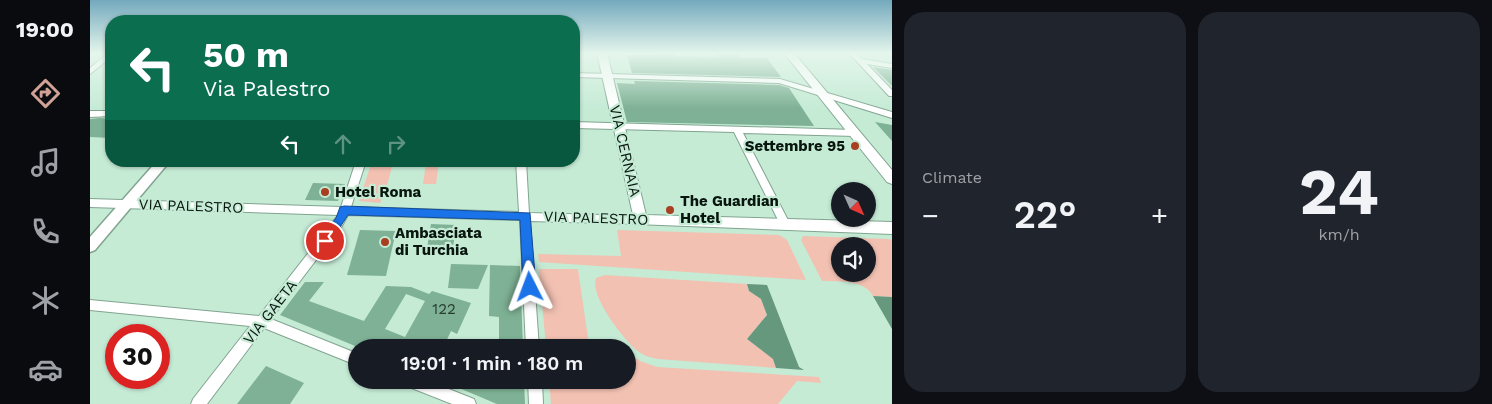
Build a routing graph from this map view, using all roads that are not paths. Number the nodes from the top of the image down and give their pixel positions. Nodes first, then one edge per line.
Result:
1 (606, 72) edge
2 (804, 72) edge
3 (871, 72) edge
4 (580, 75) edge
5 (607, 76) junction
6 (822, 94) junction
7 (892, 94) edge
8 (90, 114) edge
9 (105, 114) edge
10 (892, 115) edge
11 (580, 125) edge
12 (618, 126) junction
13 (737, 129) junction
14 (855, 133) junction
15 (159, 167) edge
16 (359, 167) edge
17 (522, 167) edge
18 (892, 179) edge
19 (90, 202) edge
20 (126, 204) junction
21 (344, 210) junction
22 (526, 216) junction
23 (640, 220) junction
24 (786, 224) junction
25 (892, 228) edge
26 (90, 246) edge
27 (90, 305) edge
28 (263, 322) junction
29 (533, 339) edge
30 (348, 356) edge
31 (432, 389) edge
32 (535, 389) edge
33 (198, 404) edge
34 (469, 404) edge
35 (536, 404) edge

1 - 5 main road, VIA CERNAIA
2 - 6 main road
3 - 7 street
4 - 5 street
5 - 6 street
5 - 12 main road, VIA CERNAIA
6 - 10 street
6 - 14 main road
8 - 9 street
11 - 12 street
12 - 13 street
12 - 23 main road, VIA CERNAIA
13 - 14 street
13 - 24 street
14 - 18 main road
15 - 20 street
16 - 21 street, VIA GAETA
17 - 22 street
19 - 20 street, VIA PALESTRO
20 - 21 street, VIA PALESTRO
20 - 26 street
21 - 22 street, VIA PALESTRO
21 - 28 street, VIA GAETA
22 - 23 street, VIA PALESTRO
22 - 29 street
23 - 24 main road, VIA PALESTRO
24 - 25 main road, VIA PALESTRO
27 - 28 street
28 - 30 street
28 - 33 street, VIA GAETA
31 - 34 street
32 - 35 street

